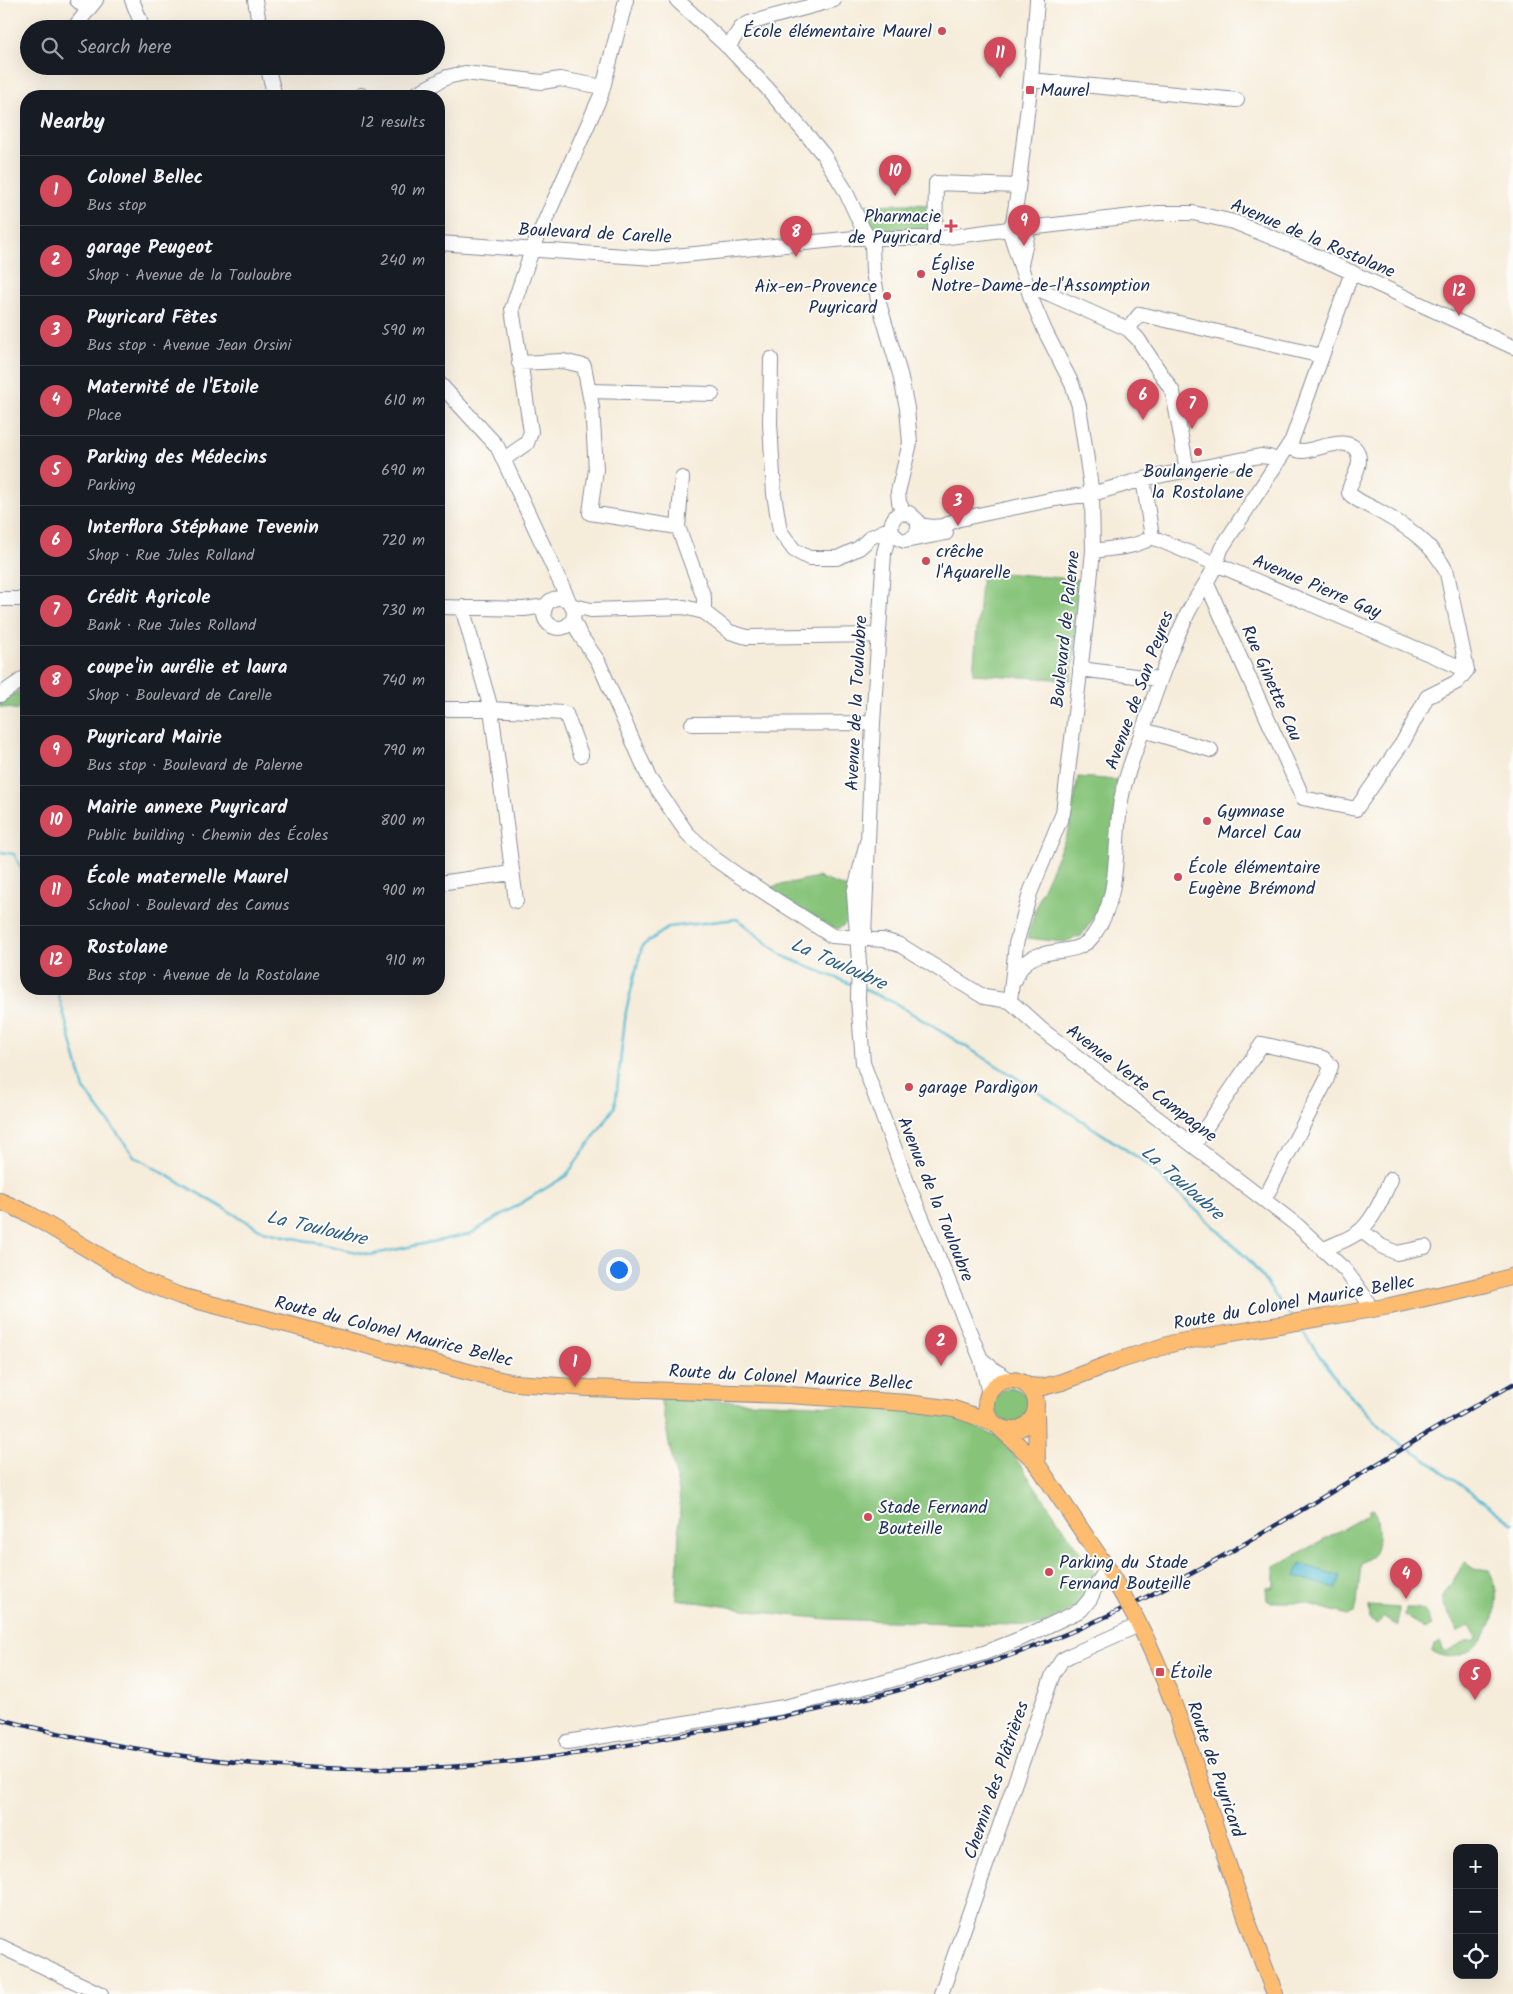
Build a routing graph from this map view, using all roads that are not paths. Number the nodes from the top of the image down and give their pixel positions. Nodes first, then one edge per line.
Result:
1 (77, 0) edge
2 (132, 0) edge
3 (255, 0) edge
4 (626, 0) edge
5 (677, 0) edge
6 (834, 0) edge
7 (1037, 0) edge
8 (92, 5) edge
9 (80, 20) edge
10 (140, 20) dead end
11 (258, 20) edge
12 (728, 47) junction
13 (269, 75) edge
14 (1031, 80) junction
15 (603, 88) junction
16 (273, 90) edge
17 (423, 90) edge
18 (1237, 100) dead end
19 (1018, 192) junction
20 (1019, 229) junction
21 (935, 238) junction
22 (868, 239) junction
23 (445, 243) edge
24 (532, 250) junction
25 (1352, 272) junction
26 (1027, 285) junction
27 (1128, 329) junction
28 (1513, 347) edge
29 (1322, 356) junction
30 (772, 359) dead end
31 (519, 363) junction
32 (445, 390) edge
33 (589, 391) junction
34 (712, 394) dead end
35 (1288, 447) junction
36 (504, 458) junction
37 (1278, 461) junction
38 (1187, 470) junction
39 (682, 478) dead end
40 (1143, 479) junction
41 (1092, 494) junction
42 (904, 513) junction
43 (966, 518) junction
44 (919, 525) junction
45 (678, 527) junction
46 (898, 535) junction
47 (1152, 537) junction
48 (1093, 551) junction
49 (1217, 565) junction
50 (557, 574) junction
51 (1207, 584) junction
52 (0, 599) edge
53 (20, 599) edge
54 (445, 607) edge
55 (462, 607) junction
56 (547, 608) junction
57 (704, 612) junction
58 (571, 614) junction
59 (878, 635) junction
60 (1080, 669) junction
61 (1467, 670) junction
62 (1159, 679) junction
63 (20, 681) edge
64 (0, 695) edge
65 (445, 709) edge
66 (491, 709) junction
67 (873, 723) junction
68 (692, 724) dead end
69 (1143, 730) junction
70 (1211, 750) dead end
71 (581, 755) dead end
72 (512, 873) junction
73 (445, 882) edge
74 (516, 901) dead end
75 (860, 938) junction
76 (1013, 984) junction
77 (1010, 1002) junction
78 (1194, 1145) junction
79 (1391, 1179) dead end
80 (1264, 1200) junction
81 (0, 1201) edge
82 (1361, 1230) junction
83 (1425, 1247) dead end
84 (1323, 1250) junction
85 (1513, 1276) edge
86 (1371, 1310) junction
87 (981, 1359) junction
88 (1085, 1374) junction
89 (1010, 1380) junction
90 (1028, 1386) junction
91 (988, 1396) junction
92 (954, 1408) junction
93 (1034, 1416) junction
94 (996, 1425) junction
95 (1036, 1463) junction
96 (1107, 1568) junction
97 (1136, 1620) junction
98 (567, 1742) dead end
99 (0, 1946) edge
100 (102, 1994) edge
101 (941, 1994) edge
102 (1275, 1994) edge

1 - 8 street
2 - 10 street
3 - 11 street
4 - 15 street
5 - 12 street
6 - 12 street
7 - 14 street
8 - 9 street
12 - 22 street
13 - 16 street
14 - 18 street
14 - 19 street
15 - 17 street
15 - 24 street
19 - 20 street
19 - 21 street
20 - 21 street, Avenue de la Rostolane
20 - 25 street, Avenue de la Rostolane
20 - 26 street, Boulevard de Palerne
21 - 22 street, Boulevard de Carelle
22 - 24 street, Boulevard de Carelle
22 - 42 street
23 - 24 street, Boulevard de Carelle
24 - 31 street
25 - 28 street, Avenue de la Rostolane
25 - 29 street, Avenue de San Peyres
26 - 27 street
26 - 41 street, Boulevard de Palerne
27 - 29 street
27 - 38 street
29 - 35 street, Avenue de San Peyres
30 - 46 street
31 - 33 street
31 - 36 street
32 - 36 street
33 - 34 street
33 - 45 street
35 - 37 street, Avenue de San Peyres
35 - 61 street
36 - 50 street
37 - 38 street
37 - 49 street, Avenue de San Peyres
38 - 40 street
39 - 45 street
40 - 41 street
40 - 47 street
41 - 43 street
41 - 48 street, Boulevard de Palerne
42 - 44 street
42 - 46 street
43 - 44 street
43 - 46 street
44 - 46 street
45 - 57 street
46 - 59 street, Avenue de la Touloubre
47 - 48 street
47 - 49 street, Avenue Pierre Gay
48 - 60 street, Boulevard de Palerne
49 - 51 street, Avenue de San Peyres
49 - 61 street, Avenue Pierre Gay
50 - 56 street
50 - 58 street
51 - 61 street, Rue Ginette Cau
51 - 62 street, Avenue de San Peyres
52 - 53 street
54 - 55 street
55 - 56 street
55 - 66 street
56 - 58 street
56 - 58 street
57 - 58 street
57 - 59 street
58 - 75 street
59 - 67 street, Avenue de la Touloubre
60 - 62 street
60 - 76 street, Boulevard de Palerne
62 - 69 street, Avenue de San Peyres
63 - 64 street
65 - 66 street
66 - 71 street
66 - 72 street
67 - 68 street
67 - 75 street, Avenue de la Touloubre
69 - 70 street
69 - 76 street, Avenue de San Peyres
72 - 73 street
72 - 74 street
75 - 77 street
75 - 87 street, Avenue de la Touloubre
76 - 77 street, Boulevard de Palerne
77 - 78 street, Avenue Verte Campagne
78 - 80 street, Avenue Verte Campagne
78 - 80 street
79 - 82 street
80 - 84 street, Avenue Verte Campagne
81 - 92 main road, Route du Colonel Maurice Bellec
82 - 83 street
82 - 84 street
84 - 86 street, Avenue Verte Campagne
85 - 86 main road, Route du Colonel Maurice Bellec
86 - 88 main road, Route du Colonel Maurice Bellec
87 - 89 street
87 - 91 street, Avenue de la Touloubre
88 - 90 main road, Route du Colonel Maurice Bellec
88 - 93 main road, Route du Colonel Maurice Bellec
89 - 90 main road
89 - 91 main road
90 - 93 main road
91 - 92 main road, Route du Colonel Maurice Bellec
91 - 94 main road
92 - 94 main road, Route du Colonel Maurice Bellec
93 - 94 main road
93 - 95 main road, Route de Puyricard
94 - 95 main road, Route de Puyricard
95 - 96 main road, Route de Puyricard
96 - 97 main road, Route de Puyricard, bridge
96 - 98 street
97 - 101 street, Chemin des Plâtrières
97 - 102 main road, Route de Puyricard
99 - 100 street

